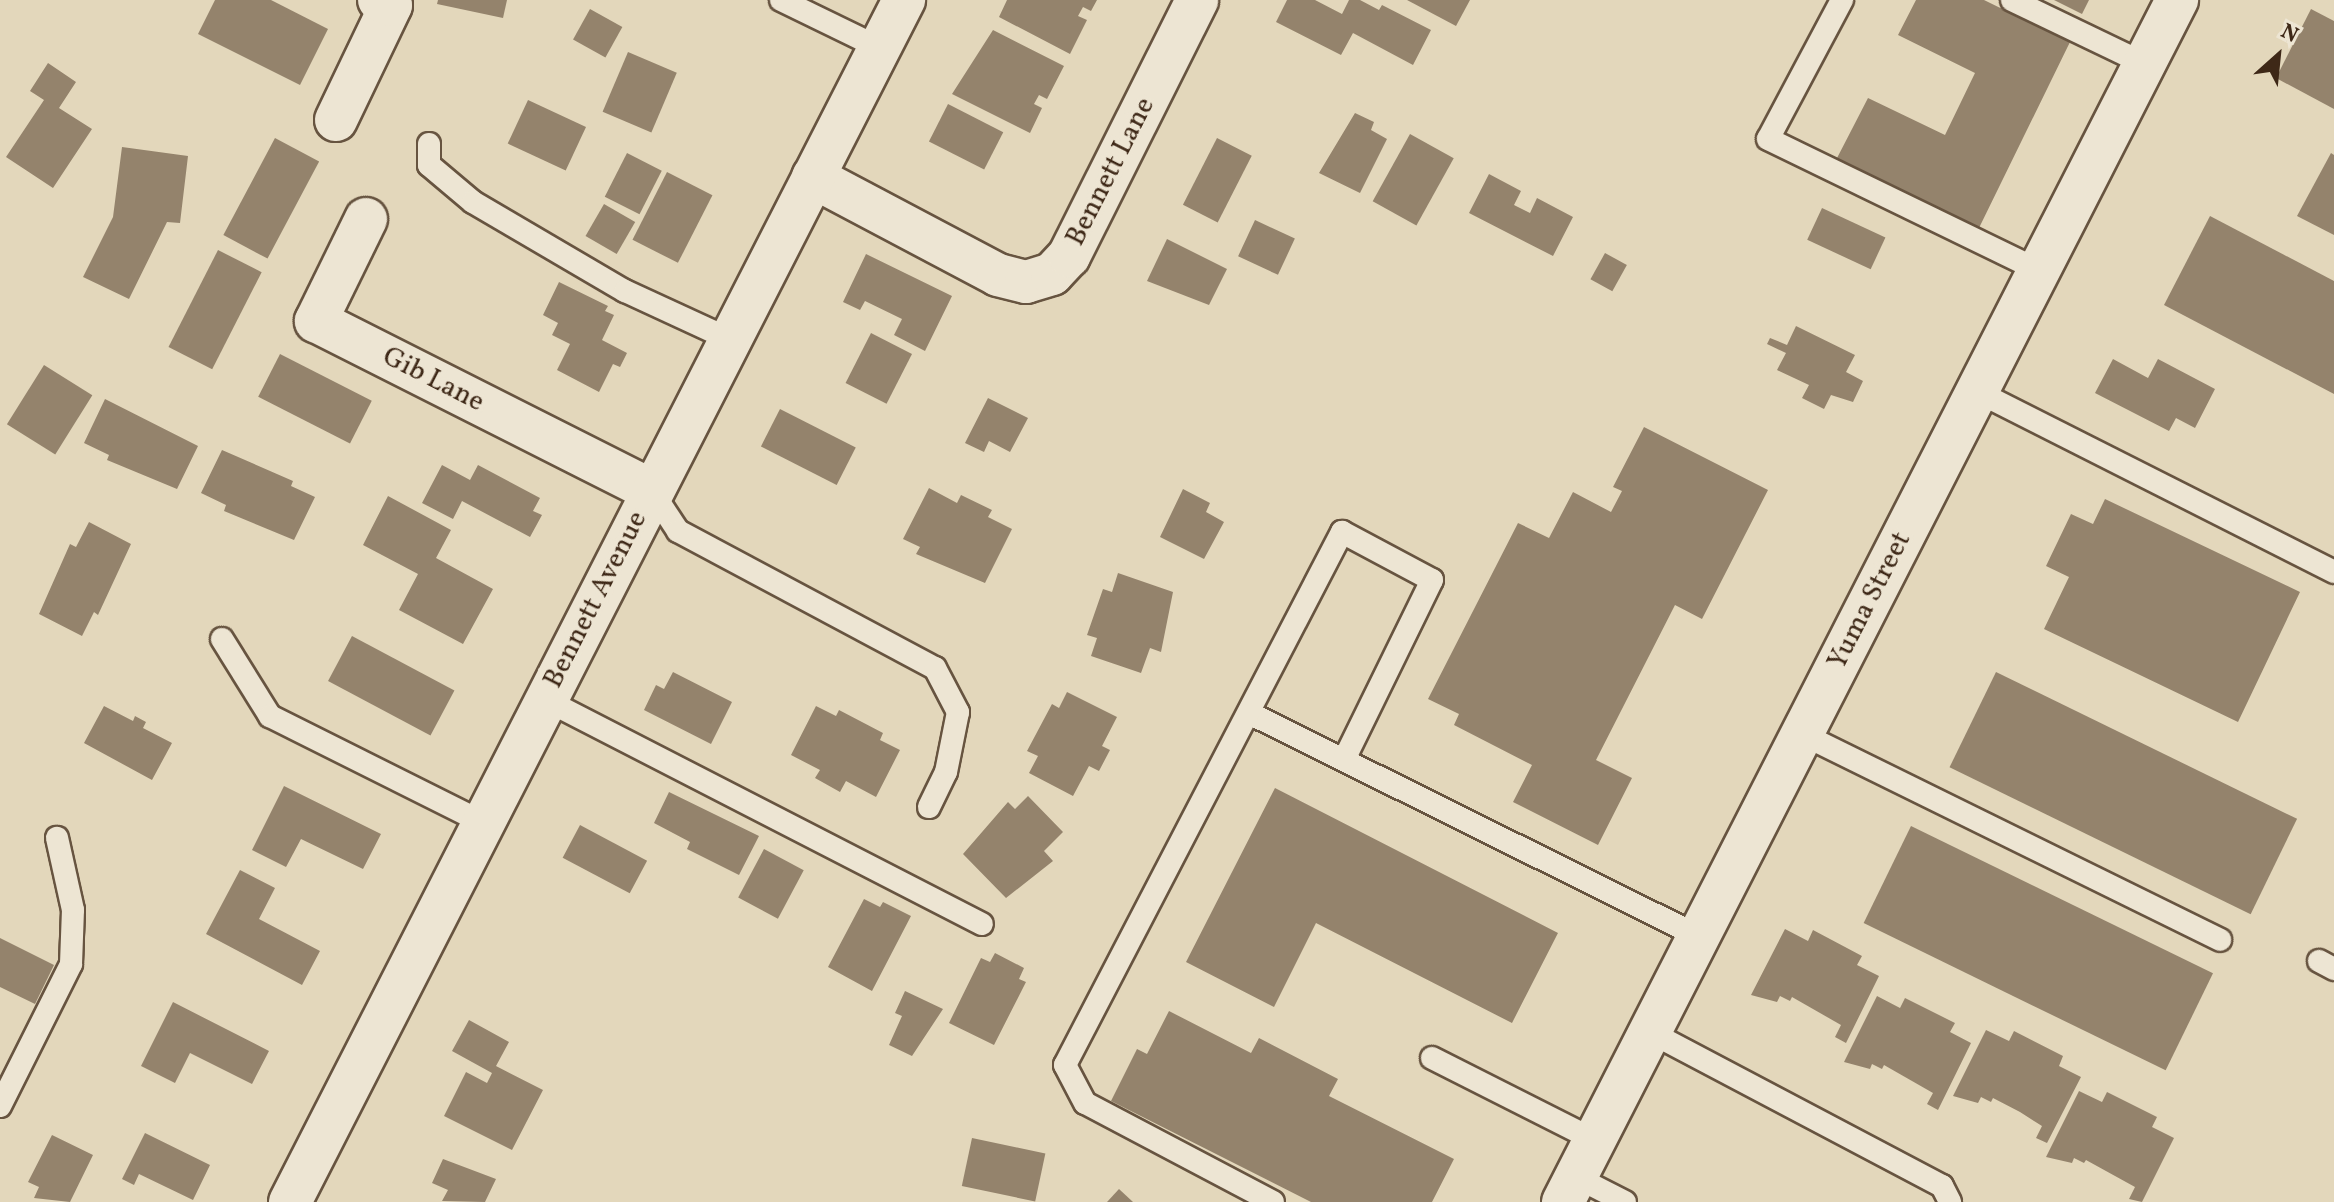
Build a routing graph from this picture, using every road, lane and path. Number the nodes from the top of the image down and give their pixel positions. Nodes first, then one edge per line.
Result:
1 (379, 0) edge
2 (781, 0) edge
3 (904, 0) edge
4 (1197, 0) edge
5 (1842, 0) edge
6 (2012, 0) edge
7 (2177, 0) edge
8 (880, 48) junction
9 (2145, 64) junction
10 (336, 120) dead end
11 (429, 144) dead end
12 (813, 177) junction
13 (366, 219) dead end
14 (2040, 271) junction
15 (729, 339) junction
16 (1978, 392) junction
17 (651, 490) junction
18 (2334, 572) edge
19 (222, 639) dead end
20 (546, 700) junction
21 (1251, 714) junction
22 (1802, 734) junction
23 (1344, 760) junction
24 (929, 807) dead end
25 (484, 823) junction
26 (57, 838) dead end
27 (982, 924) dead end
28 (1698, 936) junction
29 (2220, 940) dead end
30 (1650, 1032) junction
31 (1432, 1058) dead end
32 (0, 1106) edge
33 (1594, 1140) junction
34 (1569, 1189) edge
35 (290, 1202) edge
36 (1273, 1202) edge
37 (1625, 1202) edge
38 (1950, 1202) edge

1 - 10 street
2 - 8 lane
3 - 8 street, Bennett Avenue
4 - 12 street, Bennett Lane
5 - 14 lane
6 - 9 lane
7 - 9 street, Yuma Street
8 - 12 street, Bennett Avenue
9 - 14 street, Yuma Street
11 - 15 lane
12 - 15 street, Bennett Avenue
13 - 17 street, Gib Lane
14 - 16 street, Yuma Street
15 - 17 street, Bennett Avenue
16 - 18 lane
16 - 22 street, Yuma Street
17 - 20 street, Bennett Avenue
17 - 24 lane
19 - 25 lane
20 - 25 street, Bennett Avenue
20 - 27 lane
21 - 23 lane
21 - 23 lane
21 - 36 lane
22 - 28 street, Yuma Street
22 - 29 lane
23 - 28 lane
25 - 35 street, Bennett Avenue
26 - 32 lane
28 - 30 street, Yuma Street
30 - 33 street, Yuma Street
30 - 38 lane
31 - 33 lane
33 - 34 street, Yuma Street
34 - 37 lane

